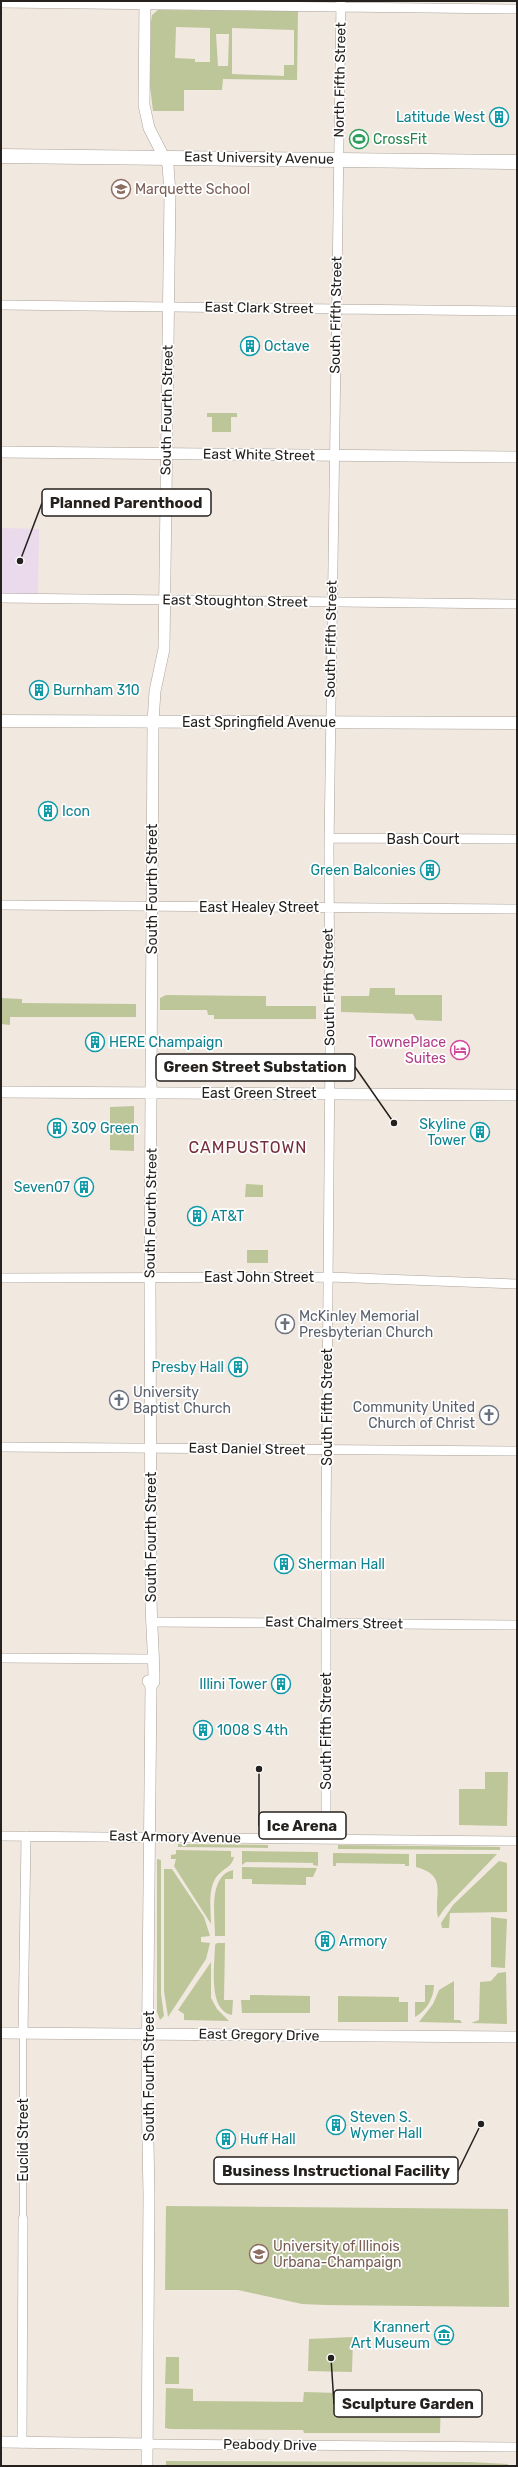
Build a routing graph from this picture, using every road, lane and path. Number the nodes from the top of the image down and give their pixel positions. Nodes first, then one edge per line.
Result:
1 (1, 3) edge
2 (145, 3) edge
3 (341, 4) edge
4 (517, 9) edge
5 (1, 156) edge
6 (165, 157) junction
7 (338, 160) junction
8 (517, 162) edge
9 (1, 305) edge
10 (168, 307) junction
11 (336, 309) junction
12 (517, 311) edge
13 (1, 452) edge
14 (166, 454) junction
15 (334, 456) junction
16 (517, 457) edge
17 (1, 598) edge
18 (164, 600) junction
19 (332, 602) junction
20 (517, 604) edge
21 (1, 721) edge
22 (153, 722) junction
23 (330, 722) junction
24 (517, 723) edge
25 (329, 838) junction
26 (517, 839) edge
27 (1, 905) edge
28 (152, 906) junction
29 (328, 907) junction
30 (517, 909) edge
31 (1, 1092) edge
32 (329, 1092) junction
33 (152, 1093) junction
34 (517, 1095) edge
35 (150, 1277) junction
36 (329, 1277) junction
37 (1, 1278) edge
38 (517, 1284) edge
39 (1, 1447) edge
40 (151, 1448) junction
41 (327, 1450) junction
42 (517, 1451) edge
43 (151, 1622) junction
44 (326, 1623) junction
45 (517, 1625) edge
46 (1, 1658) edge
47 (148, 1659) junction
48 (151, 1686) junction
49 (1, 1836) edge
50 (26, 1836) junction
51 (150, 1837) junction
52 (326, 1839) junction
53 (517, 1841) edge
54 (1, 2033) edge
55 (23, 2034) junction
56 (148, 2035) junction
57 (517, 2037) edge
58 (23, 2219) joint
59 (1, 2442) edge
60 (22, 2443) junction
61 (148, 2444) junction
62 (517, 2447) edge
63 (148, 2466) edge

1 - 2 street
2 - 3 street
2 - 6 street
3 - 4 street
3 - 7 street, North Fifth Street
5 - 6 main road, East University Avenue
6 - 7 main road, East University Avenue
6 - 10 street, South Fourth Street
7 - 8 main road, East University Avenue
7 - 11 street, South Fifth Street
9 - 10 street, East Clark Street
10 - 11 street, East Clark Street
10 - 14 street, South Fourth Street
11 - 12 street, East Clark Street
11 - 15 street, South Fifth Street
13 - 14 street, East White Street
14 - 15 street, East White Street
14 - 18 street, South Fourth Street
15 - 16 street, East White Street
15 - 19 street, South Fifth Street
17 - 18 street, East Stoughton Street
18 - 19 street, East Stoughton Street
18 - 22 street, South Fourth Street
19 - 20 street, East Stoughton Street
19 - 23 street, South Fifth Street
21 - 22 main road, East Springfield Avenue
22 - 23 main road, East Springfield Avenue
22 - 28 street, South Fourth Street
23 - 24 main road, East Springfield Avenue
23 - 25 street, South Fifth Street
25 - 26 street, Bash Court
25 - 29 street, South Fifth Street
27 - 28 street, East Healey Street
28 - 29 street, East Healey Street
28 - 33 street, South Fourth Street
29 - 30 street, East Healey Street
29 - 32 street, South Fifth Street
31 - 33 street, East Green Street
32 - 33 street, East Green Street
32 - 34 street, East Green Street
32 - 36 street, South Fifth Street
33 - 35 street, South Fourth Street
35 - 36 street, East John Street
35 - 37 street, East John Street
35 - 40 street, South Fourth Street
36 - 38 street, East John Street
36 - 41 street, South Fifth Street
39 - 40 street, East Daniel Street
40 - 41 street, East Daniel Street
40 - 43 street, South Fourth Street
41 - 42 street, East Daniel Street
41 - 44 street, South Fifth Street
43 - 44 street, East Chalmers Street
43 - 47 street, South Fourth Street
43 - 48 street, South Fourth Street
44 - 45 street, East Chalmers Street
44 - 52 street, South Fifth Street
46 - 47 street
47 - 48 street, South Fourth Street
48 - 51 street, South Fourth Street
49 - 50 street, East Armory Avenue
50 - 51 street, East Armory Avenue
50 - 55 street, Euclid Street
51 - 52 street, East Armory Avenue
51 - 56 street, South Fourth Street
52 - 53 street, East Armory Avenue
54 - 55 street, East Gregory Drive
55 - 56 street, East Gregory Drive
55 - 58 street, Euclid Street
56 - 57 street, East Gregory Drive
56 - 61 street, South Fourth Street
58 - 60 street, Euclid Street
59 - 60 street, Peabody Drive
60 - 61 street, Peabody Drive
61 - 62 street, Peabody Drive
61 - 63 street, South Fourth Street

